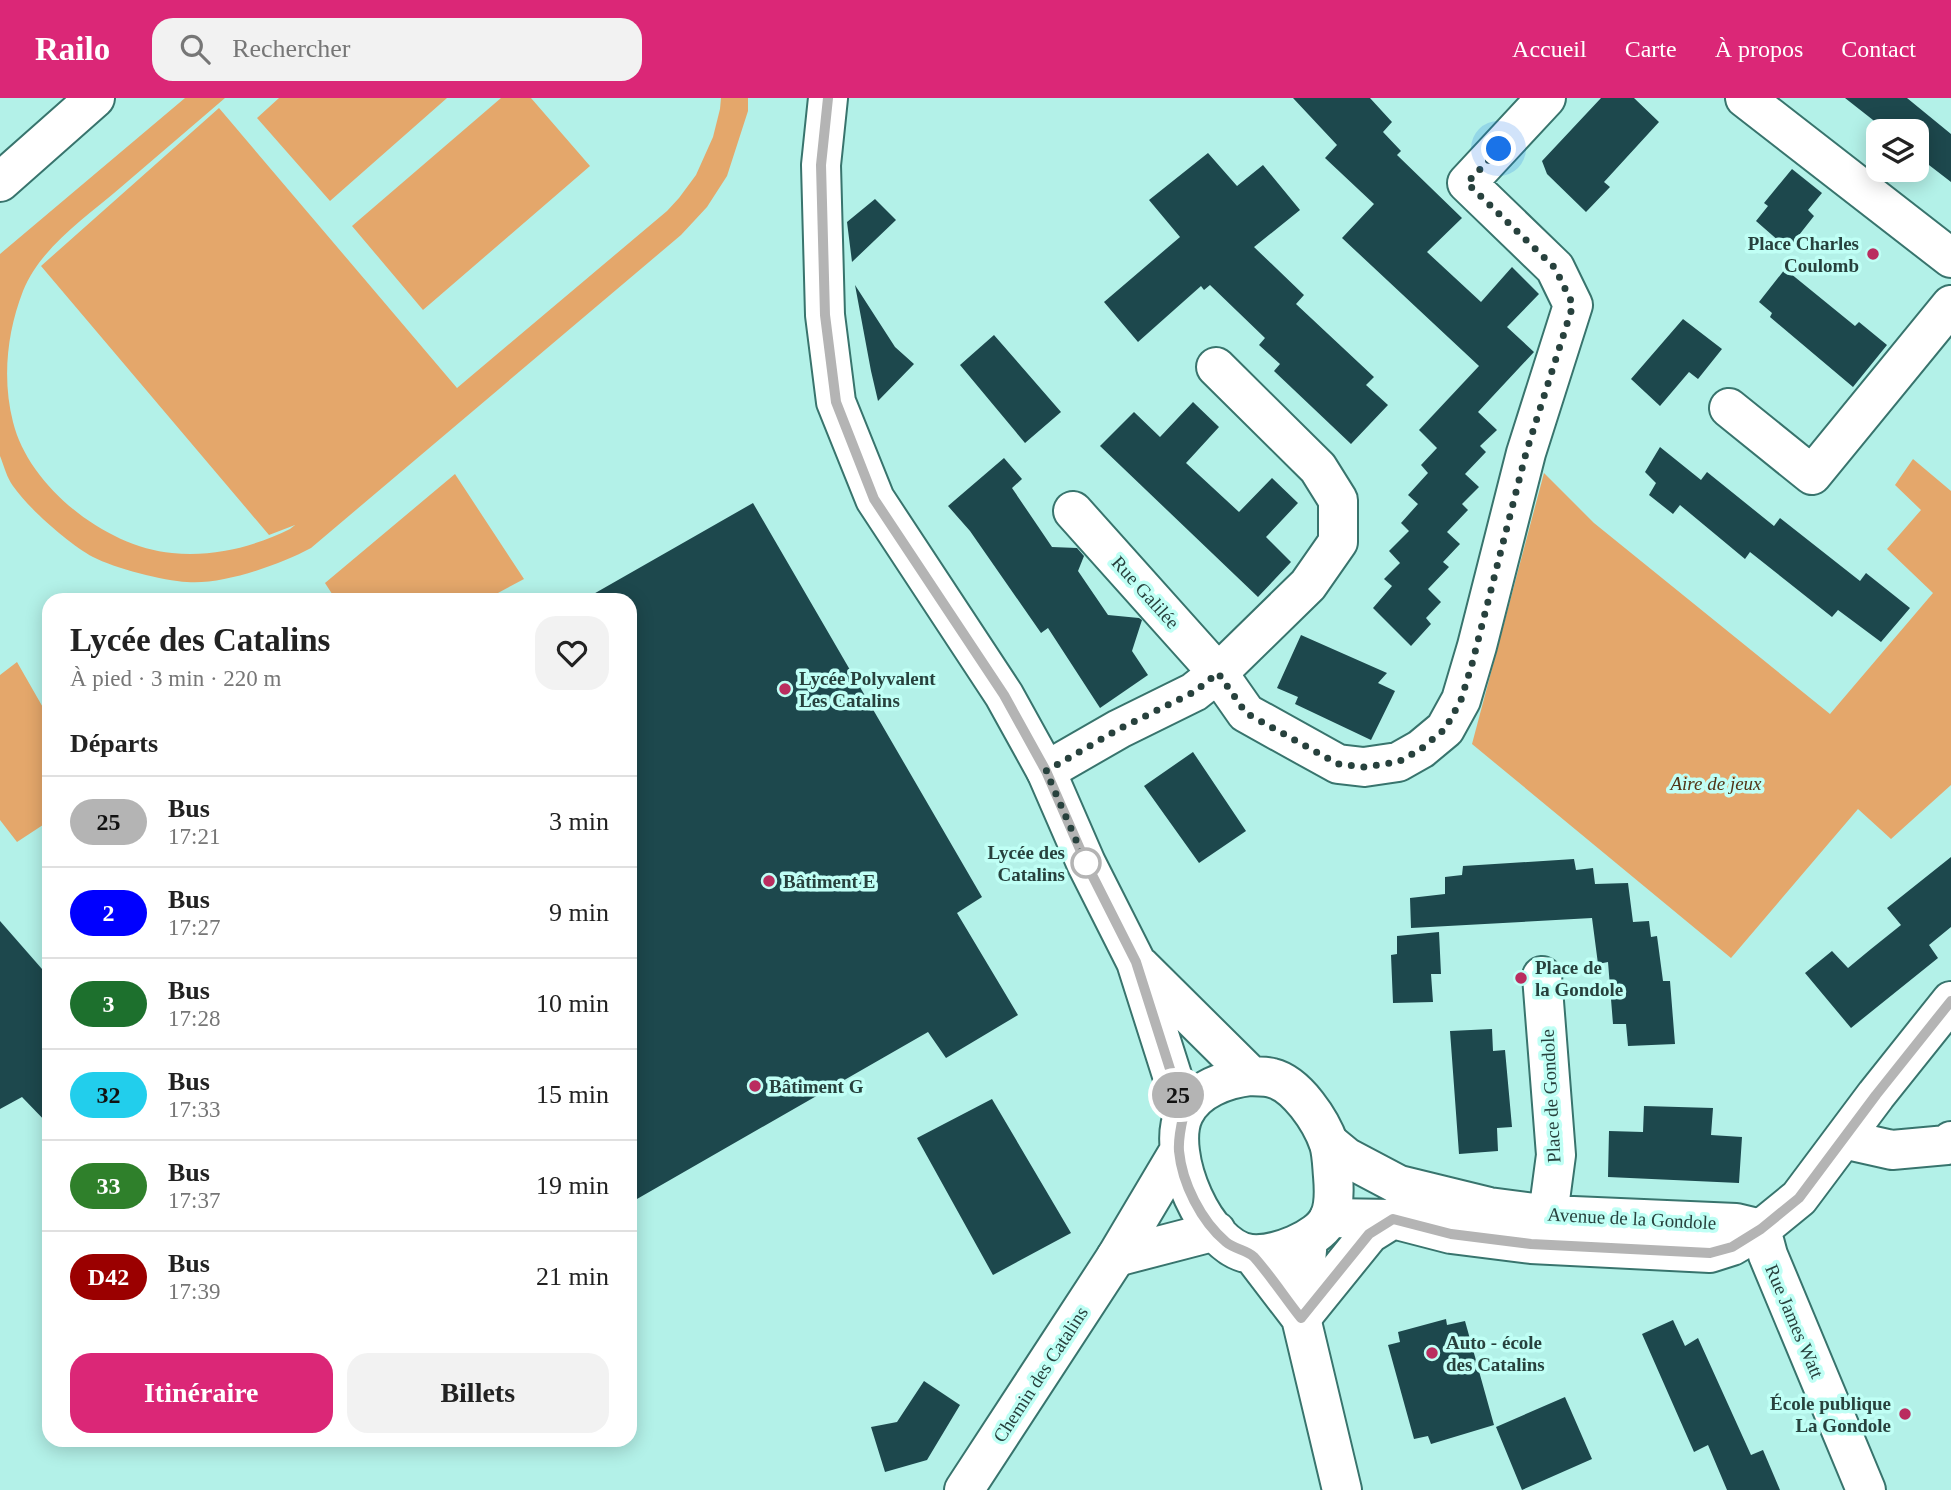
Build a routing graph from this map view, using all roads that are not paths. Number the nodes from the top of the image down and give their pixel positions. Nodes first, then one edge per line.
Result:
1 (95, 98) edge
2 (828, 98) edge
3 (1546, 98) edge
4 (1745, 98) edge
5 (0, 182) edge
6 (1951, 258) edge
7 (1951, 305) edge
8 (1216, 367) dead end
9 (1729, 408) dead end
10 (1073, 511) dead end
11 (1218, 673) junction
12 (1046, 771) junction
13 (1136, 962) junction
14 (1542, 976) dead end
15 (1951, 1001) edge
16 (1251, 1076) junction
17 (1184, 1113) junction
18 (1843, 1139) junction
19 (1951, 1141) edge
20 (1329, 1143) junction
21 (1179, 1151) junction
22 (1550, 1215) junction
23 (1393, 1219) junction
24 (1318, 1229) junction
25 (1761, 1229) junction
26 (1216, 1231) junction
27 (1252, 1254) junction
28 (1116, 1258) junction
29 (1301, 1318) junction
30 (964, 1490) edge
31 (1342, 1490) edge
32 (1866, 1490) edge

1 - 5 street
2 - 12 street
3 - 11 street, Rue Galilée
4 - 6 street
7 - 9 street
8 - 11 street
10 - 11 street, Rue Galilée
11 - 12 street
12 - 13 street
13 - 16 street
13 - 17 street
14 - 22 street, Place de Gondole
15 - 18 street
16 - 17 street
16 - 20 street
17 - 21 street
18 - 19 street
18 - 25 street
20 - 22 street, Avenue de la Gondole
20 - 24 street
21 - 26 street
21 - 28 street, Chemin des Catalins
22 - 25 street, Avenue de la Gondole
23 - 24 street, Avenue de la Gondole
23 - 25 street, Avenue de la Gondole
23 - 29 street
24 - 27 street
24 - 29 street
25 - 32 street, Rue James Watt
26 - 27 street
26 - 28 street
27 - 29 street
28 - 30 street, Chemin des Catalins
29 - 31 street

